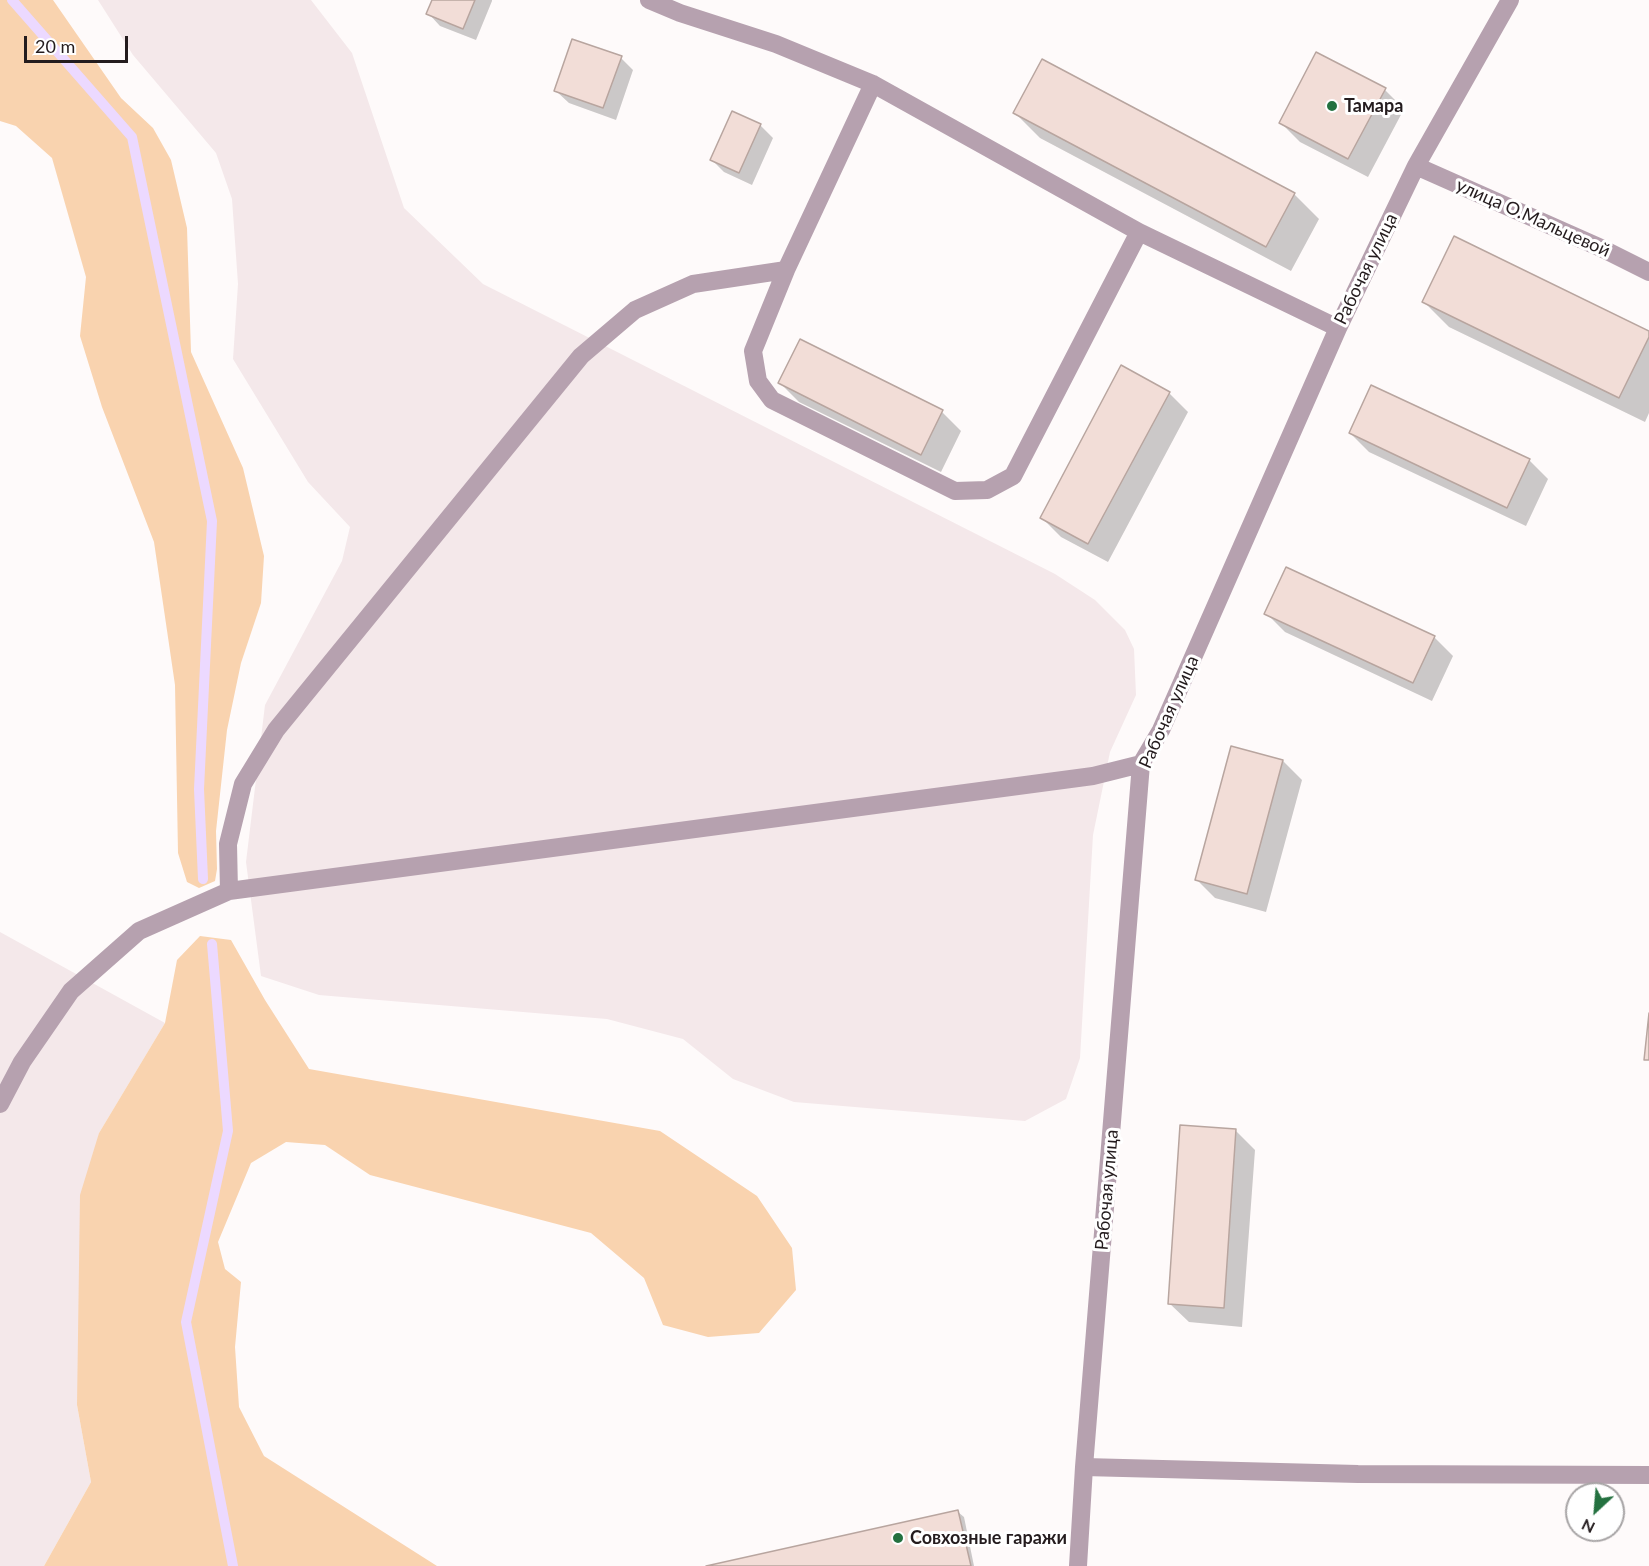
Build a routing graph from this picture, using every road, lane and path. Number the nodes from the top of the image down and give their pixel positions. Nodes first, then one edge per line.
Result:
1 (649, 0) edge
2 (1510, 0) edge
3 (873, 84) junction
4 (1416, 166) junction
5 (1138, 232) junction
6 (786, 270) junction
7 (1649, 272) edge
8 (1338, 328) junction
9 (1141, 764) junction
10 (229, 891) junction
11 (0, 1104) edge
12 (1084, 1467) junction
13 (1649, 1475) edge
14 (1078, 1566) edge

1 - 3 street
2 - 4 street, Рабочая улица
3 - 5 street
3 - 6 street
4 - 7 street, улица О.Мальцевой
4 - 8 street, Рабочая улица
5 - 6 street
5 - 8 street
6 - 10 street
8 - 9 street, Рабочая улица
9 - 10 street
9 - 12 street, Рабочая улица
10 - 11 street
12 - 13 street
12 - 14 street, Рабочая улица

